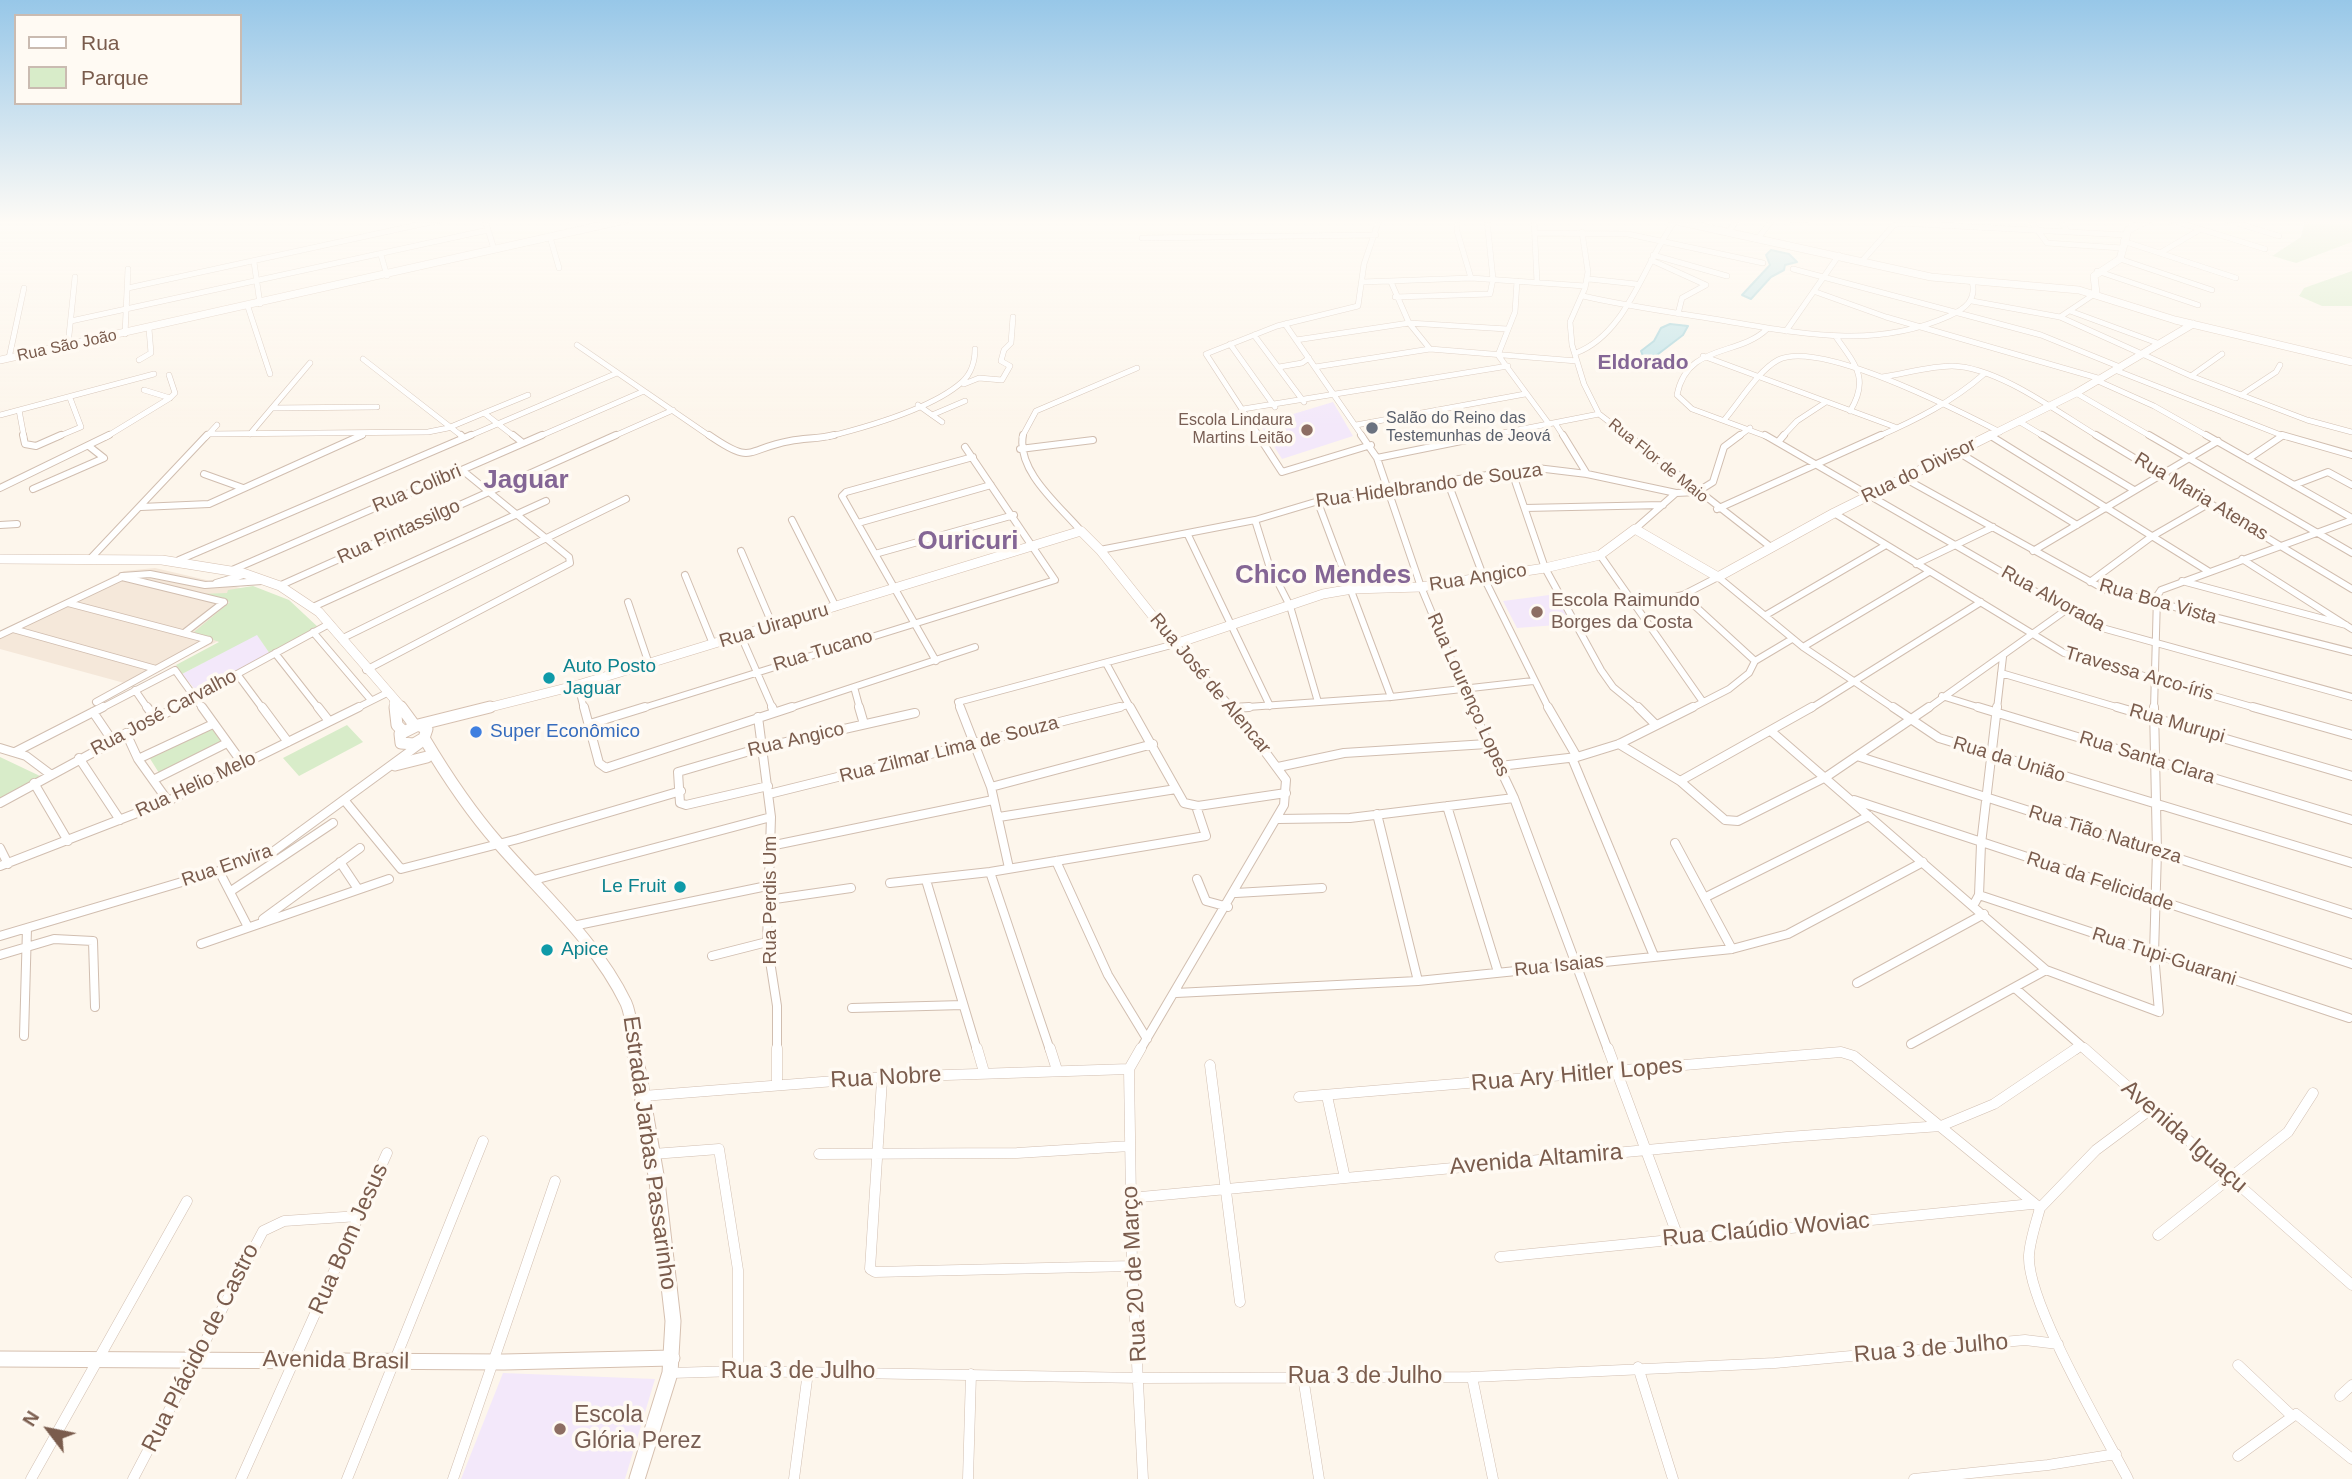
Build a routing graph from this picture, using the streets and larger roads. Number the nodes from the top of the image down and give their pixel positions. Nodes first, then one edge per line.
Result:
1 (24, 289) edge
2 (74, 289) edge
3 (128, 289) edge
4 (225, 289) edge
5 (259, 289) edge
6 (328, 289) edge
7 (1362, 289) edge
8 (1393, 289) edge
9 (1491, 289) edge
10 (1516, 289) edge
11 (1584, 289) edge
12 (1634, 289) edge
13 (1699, 289) edge
14 (1818, 289) edge
15 (1871, 289) edge
16 (1972, 289) edge
17 (2070, 289) edge
18 (2096, 289) edge
19 (2151, 289) edge
20 (2209, 289) edge
21 (2212, 290) dead end
22 (1816, 292) junction
23 (2096, 293) junction
24 (1583, 296) junction
25 (1395, 297) junction
26 (1972, 301) junction
27 (260, 304) junction
28 (2198, 305) dead end
29 (247, 307) junction
30 (1628, 307) junction
31 (125, 310) junction
32 (2070, 310) junction
33 (1958, 312) junction
34 (1678, 314) junction
35 (1013, 317) dead end
36 (2060, 317) junction
37 (71, 321) junction
38 (1409, 323) junction
39 (1285, 324) junction
40 (2193, 324) junction
41 (149, 329) junction
42 (1507, 329) junction
43 (1767, 329) junction
44 (1925, 329) junction
45 (1786, 331) junction
46 (125, 334) junction
47 (1254, 335) junction
48 (1836, 337) junction
49 (1296, 340) junction
50 (1230, 344) junction
51 (68, 345) junction
52 (577, 345) dead end
53 (2160, 345) junction
54 (975, 349) dead end
55 (1430, 349) junction
56 (1576, 353) junction
57 (2222, 354) dead end
58 (1497, 355) junction
59 (2143, 355) junction
60 (1703, 356) junction
61 (9, 358) junction
62 (363, 359) dead end
63 (1308, 359) junction
64 (0, 360) edge
65 (139, 360) dead end
66 (1577, 361) junction
67 (2352, 362) edge
68 (310, 363) dead end
69 (2280, 365) dead end
70 (1508, 366) junction
71 (1279, 367) junction
72 (1315, 367) junction
73 (1137, 368) dead end
74 (2118, 369) junction
75 (1859, 370) junction
76 (617, 373) junction
77 (155, 374) dead end
78 (271, 374) dead end
79 (1984, 374) junction
80 (169, 375) dead end
81 (2192, 376) junction
82 (1882, 377) junction
83 (1758, 379) junction
84 (2099, 380) junction
85 (960, 385) junction
86 (144, 390) dead end
87 (644, 391) junction
88 (2077, 393) junction
89 (1525, 394) junction
90 (528, 395) dead end
91 (2241, 395) junction
92 (1336, 396) junction
93 (70, 398) junction
94 (170, 398) junction
95 (965, 401) dead end
96 (1303, 401) junction
97 (1826, 402) junction
98 (918, 405) junction
99 (1944, 405) junction
100 (1274, 406) junction
101 (377, 407) dead end
102 (2049, 407) junction
103 (272, 408) junction
104 (19, 410) junction
105 (673, 410) junction
106 (1244, 411) junction
107 (1850, 411) junction
108 (484, 413) junction
109 (1599, 414) junction
110 (0, 415) edge
111 (932, 415) junction
112 (1725, 419) junction
113 (942, 422) dead end
114 (2020, 422) junction
115 (1552, 423) junction
116 (498, 424) junction
117 (217, 425) dead end
118 (1356, 425) junction
119 (1895, 427) junction
120 (448, 428) junction
121 (1750, 428) junction
122 (2000, 432) junction
123 (2352, 432) edge
124 (208, 434) junction
125 (250, 434) junction
126 (365, 434) junction
127 (1991, 436) junction
128 (2283, 436) junction
129 (464, 438) junction
130 (1093, 440) dead end
131 (2218, 441) junction
132 (1778, 442) junction
133 (523, 443) junction
134 (1371, 445) junction
135 (90, 447) junction
136 (965, 447) dead end
137 (1020, 449) junction
138 (1958, 452) junction
139 (2352, 455) edge
140 (973, 457) junction
141 (2190, 457) junction
142 (1377, 458) junction
143 (2248, 459) junction
144 (1816, 463) junction
145 (462, 470) junction
146 (1512, 472) junction
147 (204, 474) dead end
148 (1587, 474) junction
149 (2161, 474) junction
150 (1904, 478) junction
151 (1448, 483) junction
152 (990, 485) junction
153 (2294, 485) junction
154 (2352, 485) edge
155 (0, 488) edge
156 (243, 488) junction
157 (33, 489) dead end
158 (1387, 490) junction
159 (2134, 490) junction
160 (488, 492) junction
161 (1697, 492) junction
162 (1676, 493) junction
163 (1870, 495) junction
164 (626, 499) dead end
165 (1317, 500) junction
166 (546, 501) dead end
167 (2210, 503) junction
168 (1663, 505) junction
169 (141, 506) junction
170 (1525, 508) junction
171 (2105, 508) junction
172 (1717, 509) junction
173 (1834, 513) junction
174 (514, 514) junction
175 (1014, 515) junction
176 (2352, 519) edge
177 (792, 520) dead end
178 (1255, 520) junction
179 (858, 523) junction
180 (0, 524) edge
181 (17, 524) dead end
182 (2077, 525) junction
183 (1993, 527) junction
184 (1635, 530) junction
185 (1080, 531) junction
186 (2318, 533) junction
187 (1188, 535) junction
188 (2151, 537) junction
189 (545, 538) junction
190 (1038, 545) junction
191 (1886, 545) junction
192 (1956, 545) junction
193 (2282, 546) junction
194 (1772, 548) junction
195 (1100, 550) junction
196 (741, 551) dead end
197 (2033, 551) junction
198 (2352, 553) edge
199 (875, 554) junction
200 (1600, 555) junction
201 (0, 559) edge
202 (90, 559) junction
203 (179, 559) junction
204 (2242, 559) junction
205 (1916, 564) junction
206 (1545, 568) junction
207 (229, 571) junction
208 (2208, 571) junction
209 (1929, 572) junction
210 (243, 575) junction
211 (685, 575) dead end
212 (122, 577) junction
213 (1718, 577) junction
214 (1484, 578) junction
215 (265, 581) junction
216 (2181, 581) junction
217 (2090, 582) junction
218 (212, 584) junction
219 (279, 586) junction
220 (1421, 587) junction
221 (894, 589) junction
222 (1352, 589) junction
223 (2352, 589) edge
224 (1682, 595) junction
225 (628, 602) dead end
226 (2155, 602) junction
227 (67, 603) junction
228 (1981, 603) junction
229 (1290, 606) junction
230 (1639, 606) junction
231 (313, 607) junction
232 (836, 607) junction
233 (2066, 610) junction
234 (1766, 615) junction
235 (912, 623) junction
236 (329, 624) junction
237 (773, 626) junction
238 (1230, 626) junction
239 (2349, 627) edge
240 (12, 629) junction
241 (313, 632) junction
242 (184, 633) junction
243 (0, 635) edge
244 (2033, 635) junction
245 (741, 636) junction
246 (341, 639) junction
247 (1793, 639) junction
248 (713, 644) junction
249 (1175, 644) junction
250 (2155, 644) junction
251 (975, 647) dead end
252 (1803, 647) junction
253 (2352, 652) edge
254 (275, 653) junction
255 (2003, 657) junction
256 (936, 661) junction
257 (1755, 661) junction
258 (649, 663) junction
259 (1106, 663) junction
260 (156, 669) junction
261 (366, 670) junction
262 (757, 672) junction
263 (2001, 673) junction
264 (237, 674) junction
265 (2155, 679) junction
266 (1533, 681) junction
267 (1857, 681) junction
268 (578, 685) junction
269 (854, 687) junction
270 (135, 690) junction
271 (1465, 690) junction
272 (387, 693) junction
273 (1942, 696) junction
274 (196, 697) junction
275 (1391, 697) junction
276 (2352, 697) edge
277 (371, 700) junction
278 (96, 702) dead end
279 (1318, 702) junction
280 (1703, 702) junction
281 (394, 703) junction
282 (1128, 705) junction
283 (1270, 706) junction
284 (1233, 708) junction
285 (93, 712) junction
286 (774, 712) junction
287 (915, 713) dead end
288 (1997, 713) junction
289 (466, 715) junction
290 (758, 717) junction
291 (155, 718) junction
292 (2155, 718) junction
293 (1910, 719) junction
294 (329, 721) junction
295 (213, 724) junction
296 (590, 724) junction
297 (864, 724) junction
298 (1656, 725) junction
299 (416, 726) junction
300 (403, 731) junction
301 (1772, 732) junction
302 (126, 733) junction
303 (2352, 735) edge
304 (425, 738) junction
305 (112, 740) junction
306 (288, 742) junction
307 (227, 743) junction
308 (974, 743) junction
309 (1153, 744) junction
310 (1487, 744) junction
311 (1619, 744) junction
312 (409, 746) junction
313 (0, 748) edge
314 (760, 748) junction
315 (15, 752) junction
316 (1993, 755) junction
317 (1857, 756) junction
318 (79, 758) junction
319 (1575, 758) junction
320 (138, 759) junction
321 (433, 760) junction
322 (2153, 760) junction
323 (243, 764) junction
324 (395, 765) junction
325 (1500, 766) junction
326 (1278, 767) junction
327 (50, 774) junction
328 (2352, 776) edge
329 (1826, 777) junction
330 (153, 780) junction
331 (1680, 781) junction
332 (34, 783) junction
333 (991, 788) junction
334 (1176, 789) junction
335 (768, 790) junction
336 (681, 791) junction
337 (1286, 793) junction
338 (1514, 798) junction
339 (1849, 798) junction
340 (1987, 798) junction
341 (993, 800) junction
342 (168, 801) junction
343 (345, 802) junction
344 (0, 803) edge
345 (2156, 804) junction
346 (1196, 806) junction
347 (1447, 806) junction
348 (1377, 814) junction
349 (1869, 816) junction
350 (771, 817) junction
351 (999, 817) junction
352 (1278, 819) junction
353 (120, 820) junction
354 (2352, 820) edge
355 (333, 823) dead end
356 (68, 841) junction
357 (498, 842) junction
358 (1675, 844) dead end
359 (1981, 844) junction
360 (769, 846) junction
361 (0, 848) edge
362 (360, 848) dead end
363 (2157, 851) junction
364 (1056, 861) junction
365 (340, 862) junction
366 (1923, 862) junction
367 (2352, 863) edge
368 (4, 865) edge
369 (1009, 868) junction
370 (219, 871) junction
371 (990, 872) junction
372 (389, 879) dead end
373 (1198, 879) dead end
374 (534, 880) junction
375 (926, 880) junction
376 (890, 883) dead end
377 (767, 887) junction
378 (851, 888) dead end
379 (1322, 888) dead end
380 (358, 889) junction
381 (231, 891) junction
382 (1236, 893) junction
383 (1979, 895) junction
384 (1706, 897) junction
385 (768, 900) junction
386 (2158, 900) junction
387 (1973, 906) junction
388 (1228, 907) junction
389 (1984, 914) junction
390 (2352, 914) edge
391 (257, 923) junction
392 (572, 926) junction
393 (247, 927) junction
394 (27, 928) junction
395 (0, 936) edge
396 (767, 942) junction
397 (201, 944) dead end
398 (25, 947) junction
399 (1732, 949) junction
400 (2154, 954) junction
401 (0, 955) edge
402 (712, 956) dead end
403 (1654, 956) junction
404 (1578, 964) junction
405 (2352, 964) edge
406 (2046, 970) junction
407 (1498, 972) junction
408 (1418, 981) junction
409 (1857, 983) dead end
410 (2016, 989) junction
411 (1176, 993) junction
412 (963, 1005) junction
413 (95, 1007) dead end
414 (852, 1008) dead end
415 (2349, 1018) dead end
416 (24, 1036) dead end
417 (1147, 1039) junction
418 (1911, 1044) dead end
419 (2081, 1046) junction
420 (1210, 1065) dead end
421 (1129, 1069) junction
422 (1057, 1070) junction
423 (1618, 1071) junction
424 (984, 1072) junction
425 (883, 1080) junction
426 (778, 1084) junction
427 (2314, 1093) dead end
428 (643, 1096) junction
429 (1327, 1096) junction
430 (1299, 1097) dead end
431 (2151, 1109) junction
432 (1941, 1126) junction
433 (483, 1141) dead end
434 (1130, 1146) junction
435 (1643, 1150) junction
436 (387, 1153) dead end
437 (652, 1154) junction
438 (819, 1154) dead end
439 (875, 1155) junction
440 (2229, 1176) junction
441 (1345, 1178) junction
442 (555, 1181) dead end
443 (1226, 1189) junction
444 (1130, 1198) junction
445 (187, 1202) dead end
446 (2036, 1206) junction
447 (359, 1216) junction
448 (2158, 1235) dead end
449 (1678, 1237) junction
450 (1500, 1256) dead end
451 (1132, 1266) junction
452 (2352, 1285) edge
453 (1240, 1302) dead end
454 (2058, 1344) junction
455 (99, 1356) junction
456 (194, 1359) junction
457 (0, 1360) edge
458 (294, 1361) junction
459 (393, 1363) junction
460 (492, 1363) junction
461 (2238, 1364) dead end
462 (671, 1366) junction
463 (1639, 1367) junction
464 (738, 1371) junction
465 (808, 1371) junction
466 (971, 1374) junction
467 (1303, 1377) junction
468 (1472, 1377) junction
469 (1140, 1378) junction
470 (2352, 1385) edge
471 (2340, 1396) dead end
472 (2294, 1414) junction
473 (2116, 1454) junction
474 (2238, 1456) dead end
475 (2352, 1459) edge
476 (31, 1479) edge
477 (133, 1479) edge
478 (242, 1479) edge
479 (347, 1479) edge
480 (453, 1479) edge
481 (637, 1479) edge
482 (794, 1479) edge
483 (968, 1479) edge
484 (1143, 1479) edge
485 (1319, 1479) edge
486 (1493, 1479) edge
487 (1673, 1479) edge
488 (1914, 1479) edge
489 (2128, 1479) edge

1 - 61 street
2 - 37 street
3 - 31 street
4 - 31 street
5 - 27 street
6 - 27 street, Rua São João
7 - 39 street
8 - 25 street
9 - 25 street
10 - 42 street
11 - 24 street, Rua Flor de Maio
12 - 30 street
13 - 34 street
14 - 22 street
15 - 33 street
16 - 26 street
17 - 23 street
18 - 23 street
19 - 28 street
20 - 21 street
22 - 44 street
22 - 45 street
23 - 32 street
23 - 40 street
24 - 30 street
24 - 56 street, Rua Flor de Maio
25 - 38 street
26 - 33 street
26 - 36 street
27 - 29 street, Rua São João
29 - 41 street, Rua São João
29 - 78 street
30 - 34 street
30 - 56 street
31 - 37 street
31 - 46 street
32 - 36 street
32 - 53 street
33 - 44 street
33 - 74 street
34 - 43 street
35 - 85 street
36 - 59 street
37 - 51 street
38 - 42 street
38 - 49 street
38 - 55 street
39 - 47 street
39 - 49 street, Rua Lourenço Lopes
40 - 53 street, Rua do Divisor
40 - 67 street
41 - 46 street, Rua São João
41 - 65 street
42 - 58 street
43 - 45 street
43 - 60 street
44 - 48 street
44 - 84 street
45 - 48 street
46 - 51 street, Rua São João
47 - 50 street
47 - 71 street
48 - 75 street
49 - 63 street, Rua Lourenço Lopes
50 - 100 street
50 - 106 street
51 - 61 street, Rua São João
52 - 76 street
53 - 59 street, Rua do Divisor
54 - 85 street
55 - 58 street
55 - 72 street
56 - 66 street, Rua Flor de Maio
57 - 81 street
58 - 66 street
58 - 70 street
59 - 74 street, Rua do Divisor
59 - 81 street
60 - 83 street
60 - 112 street, Rua Alvorada
61 - 64 street, Rua São João
62 - 120 street
63 - 71 street
63 - 72 street, Rua Lourenço Lopes
66 - 109 street, Rua Flor de Maio
68 - 103 street
69 - 91 street
70 - 89 street
70 - 92 street
71 - 96 street
72 - 92 street, Rua Lourenço Lopes
73 - 137 street
74 - 84 street, Rua do Divisor
74 - 128 street
75 - 82 street
75 - 83 street
75 - 107 street
76 - 87 street
76 - 116 street
77 - 93 street
79 - 82 street, Rua Maria Atenas
79 - 99 street
79 - 102 street, Rua Maria Atenas
80 - 94 street
81 - 91 street
82 - 99 street
83 - 97 street
83 - 112 street
84 - 88 street, Rua do Divisor
84 - 131 street
85 - 98 street
86 - 94 street
87 - 105 street
87 - 133 street, Rua Colibri
88 - 102 street, Rua do Divisor
88 - 141 street
89 - 115 street
89 - 118 street
90 - 108 street
91 - 123 street
92 - 96 street
92 - 118 street, Rua Lourenço Lopes
93 - 104 street
93 - 104 street
94 - 135 street
95 - 111 street
96 - 100 street
97 - 107 street
97 - 132 street
98 - 105 street
98 - 111 street
99 - 119 street
99 - 122 street
100 - 106 street
101 - 103 street
102 - 114 street, Rua do Divisor
102 - 149 street, Rua Maria Atenas
103 - 125 street
104 - 110 street
105 - 160 street, Rua Pintassilgo
106 - 134 street
107 - 119 street
108 - 116 street
108 - 120 street
109 - 115 street
109 - 161 street, Rua Flor de Maio
111 - 113 street
112 - 121 street, Rua Alvorada
114 - 122 street, Rua do Divisor
114 - 159 street
115 - 142 street
115 - 148 street
116 - 129 street
116 - 133 street
117 - 124 street
118 - 134 street, Rua Lourenço Lopes
119 - 144 street
120 - 126 street
120 - 129 street
121 - 132 street, Rua Alvorada
121 - 161 street
122 - 127 street, Rua do Divisor
124 - 125 street
124 - 169 street
125 - 126 street
126 - 156 street
127 - 138 street, Rua do Divisor
127 - 171 street
128 - 139 street
128 - 143 street
129 - 203 street
130 - 137 street
131 - 141 street
131 - 143 street
132 - 144 street, Rua Alvorada
133 - 145 street, Rua Colibri
134 - 142 street, Rua Lourenço Lopes
135 - 155 street
135 - 157 street
136 - 140 street
137 - 185 street, Rua José de Alencar
138 - 150 street, Rua do Divisor
138 - 182 street
140 - 152 street
140 - 179 street
141 - 149 street
141 - 186 street
142 - 158 street, Rua Lourenço Lopes
143 - 153 street
144 - 163 street, Rua Alvorada
144 - 172 street
145 - 160 street
145 - 207 street, Rua Colibri
146 - 148 street, Rua Hidelbrando de Souza
146 - 151 street, Rua Hidelbrando de Souza
146 - 170 street
147 - 156 street
148 - 162 street, Rua Hidelbrando de Souza
149 - 159 street
149 - 167 street, Rua Maria Atenas
150 - 163 street, Rua do Divisor
150 - 183 street, Rua Boa Vista
151 - 158 street, Rua Hidelbrando de Souza
151 - 214 street
152 - 175 street
152 - 179 street
153 - 154 street
153 - 176 street
156 - 169 street
158 - 165 street, Rua Hidelbrando de Souza
158 - 220 street, Rua Lourenço Lopes
159 - 171 street
160 - 174 street
160 - 219 street, Rua Pintassilgo
161 - 162 street
161 - 172 street, Rua Flor de Maio
162 - 168 street, Rua Angico
163 - 173 street, Rua do Divisor
163 - 192 street, Rua Alvorada
164 - 189 street
165 - 178 street, Rua Hidelbrando de Souza
165 - 222 street
166 - 174 street
167 - 188 street
167 - 193 street, Rua Maria Atenas
168 - 170 street
168 - 184 street, Rua Angico
169 - 202 street
170 - 206 street
171 - 182 street
171 - 188 street
172 - 194 street, Rua Flor de Maio
173 - 191 street, Travessa Arco-íris
173 - 194 street, Rua do Divisor
174 - 189 street
174 - 231 street
175 - 190 street
175 - 199 street
176 - 186 street
177 - 232 street
178 - 187 street, Rua Hidelbrando de Souza
178 - 229 street
179 - 199 street
180 - 181 street
182 - 197 street
183 - 192 street
183 - 197 street, Rua Boa Vista
184 - 200 street, Rua Angico
184 - 213 street, Rua da União
185 - 190 street, Rua Uirapuru
185 - 195 street, Rua José de Alencar
186 - 193 street
186 - 198 street
187 - 195 street, Rua Hidelbrando de Souza
187 - 238 street
188 - 208 street
188 - 217 street
189 - 246 street
189 - 261 street
190 - 221 street, Rua Uirapuru
190 - 235 street, Rua Tucano
191 - 205 street, Travessa Arco-íris
191 - 234 street
192 - 205 street
192 - 233 street, Rua Alvorada
193 - 204 street
193 - 223 street, Rua Maria Atenas
194 - 213 street, Rua do Divisor
195 - 249 street, Rua José de Alencar
196 - 237 street
197 - 217 street, Rua Boa Vista
199 - 221 street
200 - 206 street, Rua Angico
200 - 230 street
201 - 202 street
202 - 203 street
203 - 207 street
204 - 208 street
204 - 239 street
205 - 209 street, Travessa Arco-íris
206 - 214 street, Rua Angico
206 - 298 street
207 - 210 street
208 - 216 street
209 - 228 street, Travessa Arco-íris
209 - 252 street
210 - 215 street
210 - 218 street
211 - 248 street
212 - 218 street
212 - 227 street
212 - 242 street
213 - 224 street, Rua do Divisor
213 - 234 street, Rua da União
214 - 220 street, Rua Angico
214 - 266 street
215 - 218 street
215 - 219 street
216 - 226 street
216 - 239 street
217 - 226 street, Rua Boa Vista
219 - 231 street
220 - 222 street, Rua Angico
220 - 271 street, Rua Lourenço Lopes
221 - 232 street, Rua Uirapuru
221 - 235 street
222 - 229 street, Rua Angico
222 - 275 street
224 - 230 street, Rua do Divisor
224 - 257 street
225 - 258 street
226 - 250 street
226 - 253 street, Rua Boa Vista
227 - 240 street
227 - 242 street
228 - 244 street, Travessa Arco-íris
228 - 267 street
229 - 238 street, Rua Angico
229 - 279 street
230 - 280 street
231 - 236 street
232 - 237 street, Rua Uirapuru
233 - 244 street
233 - 250 street, Rua Alvorada
234 - 247 street, Rua da União
235 - 256 street
235 - 262 street, Rua Tucano
236 - 241 street, Rua José Carvalho
236 - 246 street
237 - 245 street, Rua Uirapuru
238 - 249 street, Rua Angico
238 - 283 street
240 - 243 street
240 - 260 street
241 - 254 street, Rua José Carvalho
241 - 277 street
242 - 260 street
244 - 255 street
244 - 265 street, Travessa Arco-íris
245 - 248 street, Rua Uirapuru
245 - 262 street
246 - 261 street
247 - 252 street, Rua da União
247 - 257 street
248 - 258 street, Rua Uirapuru
249 - 259 street, Rua Angico
249 - 284 street, Rua José de Alencar
250 - 265 street
250 - 276 street, Rua Alvorada
251 - 256 street
252 - 267 street, Rua da União
254 - 264 street, Rua José Carvalho
254 - 294 street
255 - 263 street
255 - 273 street
256 - 269 street
257 - 280 street
258 - 268 street, Rua Uirapuru
259 - 282 street
259 - 308 street, Rua Angico
260 - 278 street
261 - 272 street
262 - 286 street
262 - 296 street, Rua Tucano
263 - 288 street
263 - 292 street, Rua Murupi
264 - 274 street, Rua José Carvalho
264 - 306 street
265 - 292 street
265 - 303 street, Travessa Arco-íris
266 - 271 street
266 - 319 street
267 - 293 street, Rua da União
267 - 301 street
268 - 289 street, Rua Uirapuru
268 - 296 street
269 - 286 street
269 - 297 street
270 - 274 street
270 - 285 street
270 - 291 street
271 - 275 street
271 - 310 street, Rua Lourenço Lopes
272 - 277 street, Rua Helio Melo
272 - 281 street
273 - 288 street, Rua Santa Clara
273 - 293 street
274 - 291 street, Rua José Carvalho
274 - 295 street
275 - 279 street
277 - 294 street, Rua Helio Melo
279 - 283 street
280 - 298 street
281 - 299 street
281 - 300 street
282 - 308 street, Rua Zilmar Lima de Souza
282 - 309 street
283 - 284 street
284 - 326 street, Rua José de Alencar
285 - 305 street
285 - 315 street
286 - 290 street
287 - 297 street, Rua Angico
288 - 316 street
288 - 322 street, Rua Santa Clara
289 - 299 street, Rua Uirapuru
289 - 304 street, Rua Uirapuru
290 - 296 street
290 - 314 street, Rua Perdis Um
291 - 302 street, Rua José Carvalho
292 - 322 street
292 - 328 street, Rua Murupi
293 - 316 street, Rua da União
293 - 317 street
294 - 306 street, Rua Helio Melo
295 - 307 street
295 - 320 street
297 - 314 street, Rua Angico
298 - 311 street
299 - 300 street, Rua Uirapuru
299 - 304 street, Estrada Jarbas Passarinho
300 - 312 street
301 - 329 street
301 - 331 street
302 - 305 street, Rua José Carvalho
302 - 320 street
304 - 312 street, Rua Uirapuru
304 - 321 street, Estrada Jarbas Passarinho
305 - 318 street, Rua José Carvalho
306 - 323 street, Rua Helio Melo
307 - 323 street
307 - 330 street
308 - 333 street
308 - 335 street, Rua Zilmar Lima de Souza
309 - 333 street
309 - 334 street
310 - 325 street, Rua Lourenço Lopes
310 - 326 street
311 - 319 street
311 - 331 street
312 - 321 street, Estrada Jarbas Passarinho
312 - 324 street
313 - 315 street
314 - 335 street, Rua Perdis Um
314 - 336 street, Rua Angico
315 - 327 street
316 - 340 street
316 - 345 street, Rua da União
317 - 329 street
317 - 340 street, Rua Tião Natureza
318 - 327 street, Rua José Carvalho
318 - 353 street
319 - 325 street
319 - 403 street
320 - 330 street
321 - 324 street
321 - 357 street, Estrada Jarbas Passarinho
322 - 345 street
322 - 354 street, Rua Santa Clara
323 - 342 street, Rua Helio Melo
324 - 343 street, Rua Envira
325 - 338 street, Rua Lourenço Lopes
326 - 337 street, Rua José de Alencar
327 - 332 street, Rua José Carvalho
329 - 331 street
329 - 339 street
330 - 342 street
332 - 344 street, Rua José Carvalho
332 - 356 street
333 - 341 street
334 - 346 street
334 - 351 street
335 - 336 street, Rua Zilmar Lima de Souza
335 - 350 street, Rua Perdis Um
336 - 357 street
337 - 346 street
337 - 352 street
338 - 347 street
338 - 404 street, Rua Lourenço Lopes
339 - 349 street
339 - 359 street, Rua da Felicidade
340 - 359 street
340 - 363 street, Rua Tião Natureza
341 - 351 street
341 - 360 street
342 - 353 street, Rua Helio Melo
343 - 357 street
343 - 370 street, Rua Envira
345 - 363 street
345 - 367 street, Rua da União
346 - 364 street
347 - 348 street
347 - 407 street
348 - 352 street
348 - 408 street
349 - 366 street
349 - 384 street
350 - 360 street, Rua Perdis Um
350 - 374 street
351 - 369 street
352 - 382 street
353 - 356 street, Rua Helio Melo
355 - 381 street
356 - 368 street, Rua Helio Melo
357 - 374 street, Estrada Jarbas Passarinho
358 - 384 street
359 - 383 street
359 - 386 street, Rua da Felicidade
360 - 377 street, Rua Perdis Um
361 - 368 street
362 - 365 street
363 - 386 street
363 - 390 street, Rua Tião Natureza
364 - 369 street
364 - 417 street
365 - 380 street
365 - 391 street
366 - 387 street
366 - 399 street, Rua Isaias
369 - 371 street
370 - 381 street
370 - 394 street, Rua Envira
371 - 375 street
371 - 422 street
372 - 380 street
373 - 388 street
374 - 392 street, Estrada Jarbas Passarinho
375 - 376 street
375 - 412 street
377 - 385 street, Rua Perdis Um
377 - 392 street
378 - 385 street
379 - 382 street
380 - 391 street
381 - 393 street
382 - 388 street
383 - 387 street
383 - 400 street, Rua Tupi-Guarani
384 - 399 street
385 - 396 street, Rua Perdis Um
386 - 400 street
386 - 405 street, Rua da Felicidade
387 - 389 street
388 - 411 street
389 - 406 street
389 - 409 street
391 - 393 street
392 - 428 street, Estrada Jarbas Passarinho
393 - 397 street
394 - 395 street, Rua Envira
394 - 398 street
396 - 402 street
396 - 426 street, Rua Perdis Um
398 - 401 street
398 - 413 street
398 - 416 street
399 - 403 street, Rua Isaias
400 - 406 street
400 - 415 street, Rua Tupi-Guarani
403 - 404 street, Rua Isaias
404 - 407 street, Rua Isaias
404 - 423 street, Rua Lourenço Lopes
406 - 410 street
407 - 408 street, Rua Isaias
408 - 411 street, Rua Isaias
410 - 418 street
410 - 419 street, Avenida Iguaçu
411 - 417 street
412 - 414 street
412 - 424 street
417 - 421 street
419 - 431 street, Avenida Iguaçu
419 - 432 street, Avenida Altamira
420 - 443 street
421 - 422 street, Rua Nobre
421 - 434 street, Rua 20 de Março
422 - 424 street, Rua Nobre
423 - 429 street, Rua Ary Hitler Lopes
423 - 432 street, Rua Ary Hitler Lopes
423 - 435 street, Rua Lourenço Lopes
424 - 425 street, Rua Nobre
425 - 426 street, Rua Nobre
425 - 439 street
426 - 428 street, Rua Nobre
427 - 440 street
428 - 437 street, Estrada Jarbas Passarinho
429 - 430 street, Rua Ary Hitler Lopes
429 - 441 street
431 - 440 street, Avenida Iguaçu
431 - 446 street
432 - 435 street, Avenida Altamira
432 - 446 street
433 - 459 street
434 - 439 street
434 - 444 street, Rua 20 de Março
435 - 441 street, Avenida Altamira
435 - 449 street, Rua Lourenço Lopes
436 - 447 street, Rua Bom Jesus
437 - 462 street, Estrada Jarbas Passarinho
437 - 464 street
438 - 439 street
439 - 451 street
440 - 448 street
440 - 452 street, Avenida Iguaçu
441 - 443 street, Avenida Altamira
442 - 460 street
443 - 444 street, Avenida Altamira
443 - 453 street
444 - 451 street, Rua 20 de Março
445 - 455 street
446 - 449 street, Rua Claúdio Woviac
446 - 454 street
447 - 456 street, Rua Plácido de Castro
447 - 458 street, Rua Bom Jesus
449 - 450 street, Rua Claúdio Woviac
451 - 469 street, Rua 20 de Março
454 - 463 street, Rua 3 de Julho
454 - 473 street
455 - 456 street, Avenida Brasil
455 - 457 street, Avenida Brasil
455 - 476 street
456 - 458 street, Avenida Brasil
456 - 477 street, Rua Plácido de Castro
458 - 459 street, Avenida Brasil
458 - 478 street, Rua Bom Jesus
459 - 460 street, Avenida Brasil
459 - 479 street
460 - 462 street, Avenida Brasil
460 - 480 street
461 - 472 street
462 - 464 street, Rua 3 de Julho
462 - 481 street, Estrada Jarbas Passarinho
463 - 468 street, Rua 3 de Julho
463 - 487 street
464 - 465 street, Rua 3 de Julho
465 - 466 street, Rua 3 de Julho
465 - 482 street
466 - 469 street, Rua 3 de Julho
466 - 483 street
467 - 468 street, Rua 3 de Julho
467 - 469 street, Rua 3 de Julho
467 - 485 street
468 - 486 street
469 - 484 street, Rua 20 de Março
470 - 471 street
472 - 474 street
472 - 475 street
473 - 488 street
473 - 489 street

